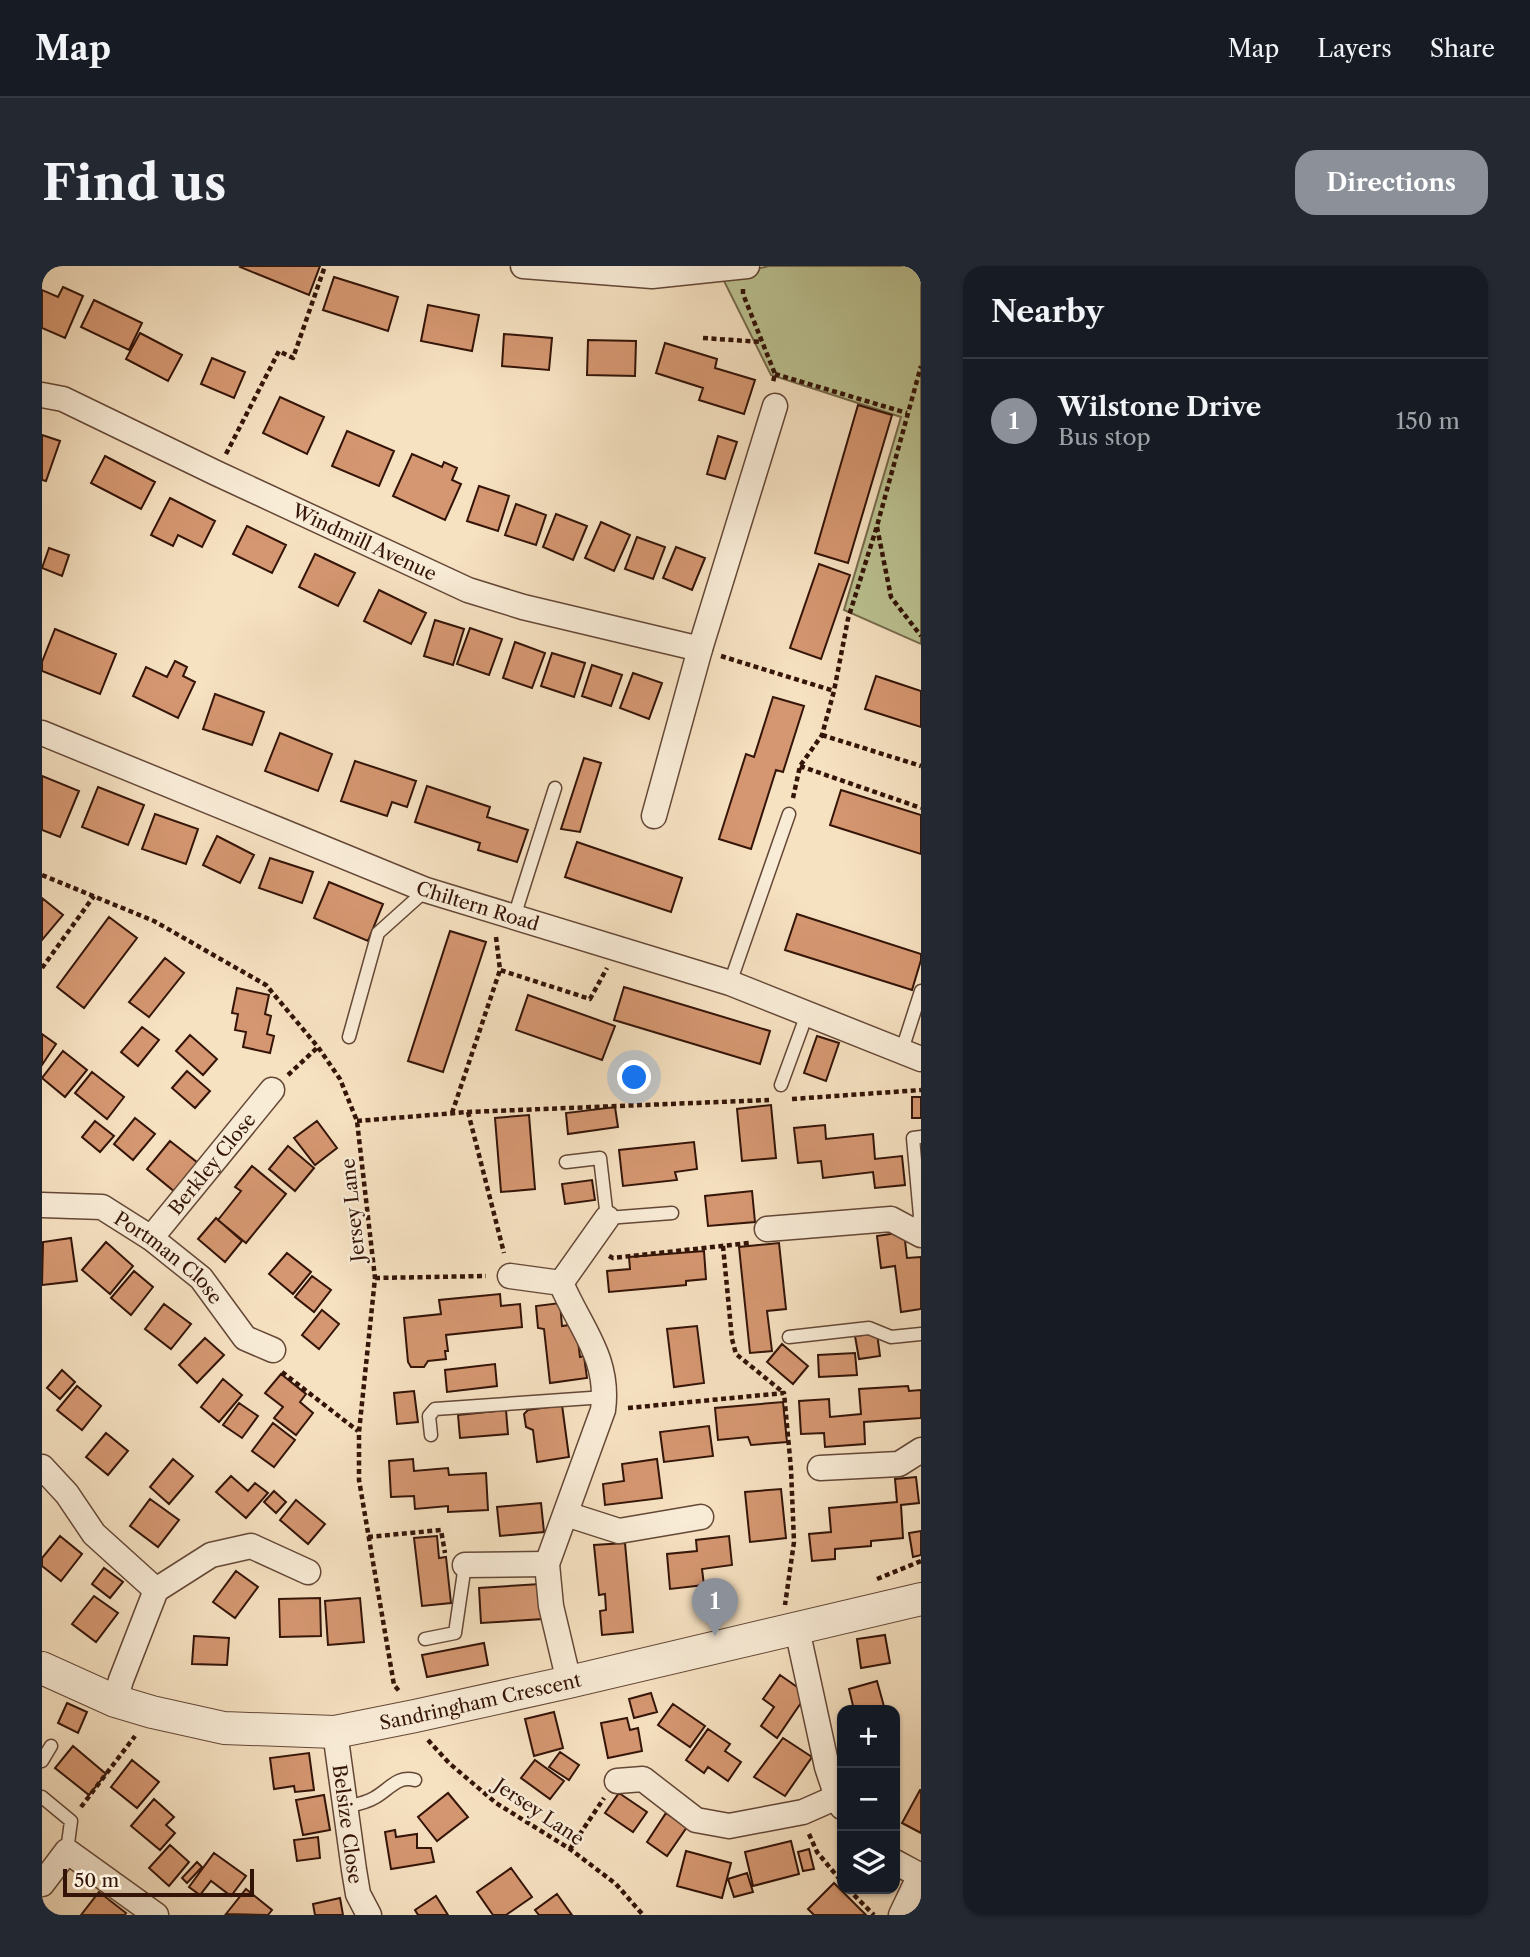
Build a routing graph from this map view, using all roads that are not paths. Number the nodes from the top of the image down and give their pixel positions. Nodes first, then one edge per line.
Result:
1 (523, 266) edge
2 (744, 267) edge
3 (708, 268) edge
4 (42, 395) edge
5 (775, 406) dead end
6 (700, 649) junction
7 (42, 733) edge
8 (555, 788) dead end
9 (789, 814) road end
10 (654, 816) dead end
11 (426, 890) junction
12 (503, 914) junction
13 (730, 983) junction
14 (921, 991) edge
15 (807, 1014) junction
16 (349, 1037) dead end
17 (911, 1054) edge
18 (781, 1085) dead end
19 (272, 1090) road end
20 (921, 1137) edge
21 (566, 1161) dead end
22 (42, 1205) edge
23 (672, 1213) dead end
24 (607, 1217) junction
25 (767, 1229) road end
26 (919, 1233) edge
27 (151, 1238) junction
28 (510, 1276) road end
29 (561, 1283) junction
30 (921, 1334) edge
31 (789, 1338) dead end
32 (273, 1350) road end
33 (604, 1404) junction
34 (431, 1435) dead end
35 (921, 1450) edge
36 (42, 1467) edge
37 (820, 1468) dead end
38 (566, 1514) junction
39 (701, 1517) dead end
40 (547, 1564) junction
41 (465, 1565) joint
42 (308, 1572) dead end
43 (156, 1590) junction
44 (921, 1599) edge
45 (790, 1623) junction
46 (425, 1639) dead end
47 (42, 1668) edge
48 (569, 1682) junction
49 (115, 1700) junction
50 (335, 1731) junction
51 (51, 1746) dead end
52 (42, 1761) edge
53 (415, 1780) dead end
54 (617, 1781) road end
55 (837, 1796) edge
56 (42, 1797) edge
57 (837, 1803) edge
58 (345, 1807) junction
59 (67, 1851) junction
60 (900, 1865) edge
61 (920, 1876) edge
62 (42, 1884) edge
63 (156, 1915) edge
64 (369, 1915) edge
65 (901, 1915) edge

1 - 3 street
2 - 3 street
4 - 6 street, Windmill Avenue
5 - 6 street
6 - 10 street
7 - 11 street, Chiltern Road
8 - 12 lane
9 - 13 lane
11 - 12 street, Chiltern Road
11 - 16 lane
12 - 13 street, Chiltern Road
13 - 15 street, Chiltern Road
14 - 17 lane
15 - 17 street, Chiltern Road
15 - 18 lane
19 - 27 street, Berkley Close
20 - 26 lane
21 - 24 lane
22 - 27 street, Portman Close
23 - 24 lane
24 - 29 street
25 - 26 street
27 - 32 street, Portman Close
28 - 29 street
29 - 33 street
30 - 31 lane
33 - 34 lane
33 - 38 street
35 - 37 street
36 - 43 street
38 - 39 street
38 - 40 street
40 - 41 street
40 - 48 street
41 - 46 lane
42 - 43 street
43 - 49 street
44 - 45 street, Sandringham Crescent
45 - 48 street, Sandringham Crescent
45 - 55 street
47 - 49 street, Sandringham Crescent
48 - 50 street, Sandringham Crescent
49 - 50 street, Sandringham Crescent
50 - 58 street, Belsize Close
51 - 52 lane
53 - 58 lane
54 - 57 street
56 - 59 lane
58 - 64 street, Belsize Close
59 - 62 street
59 - 63 street
60 - 61 street
61 - 65 street

